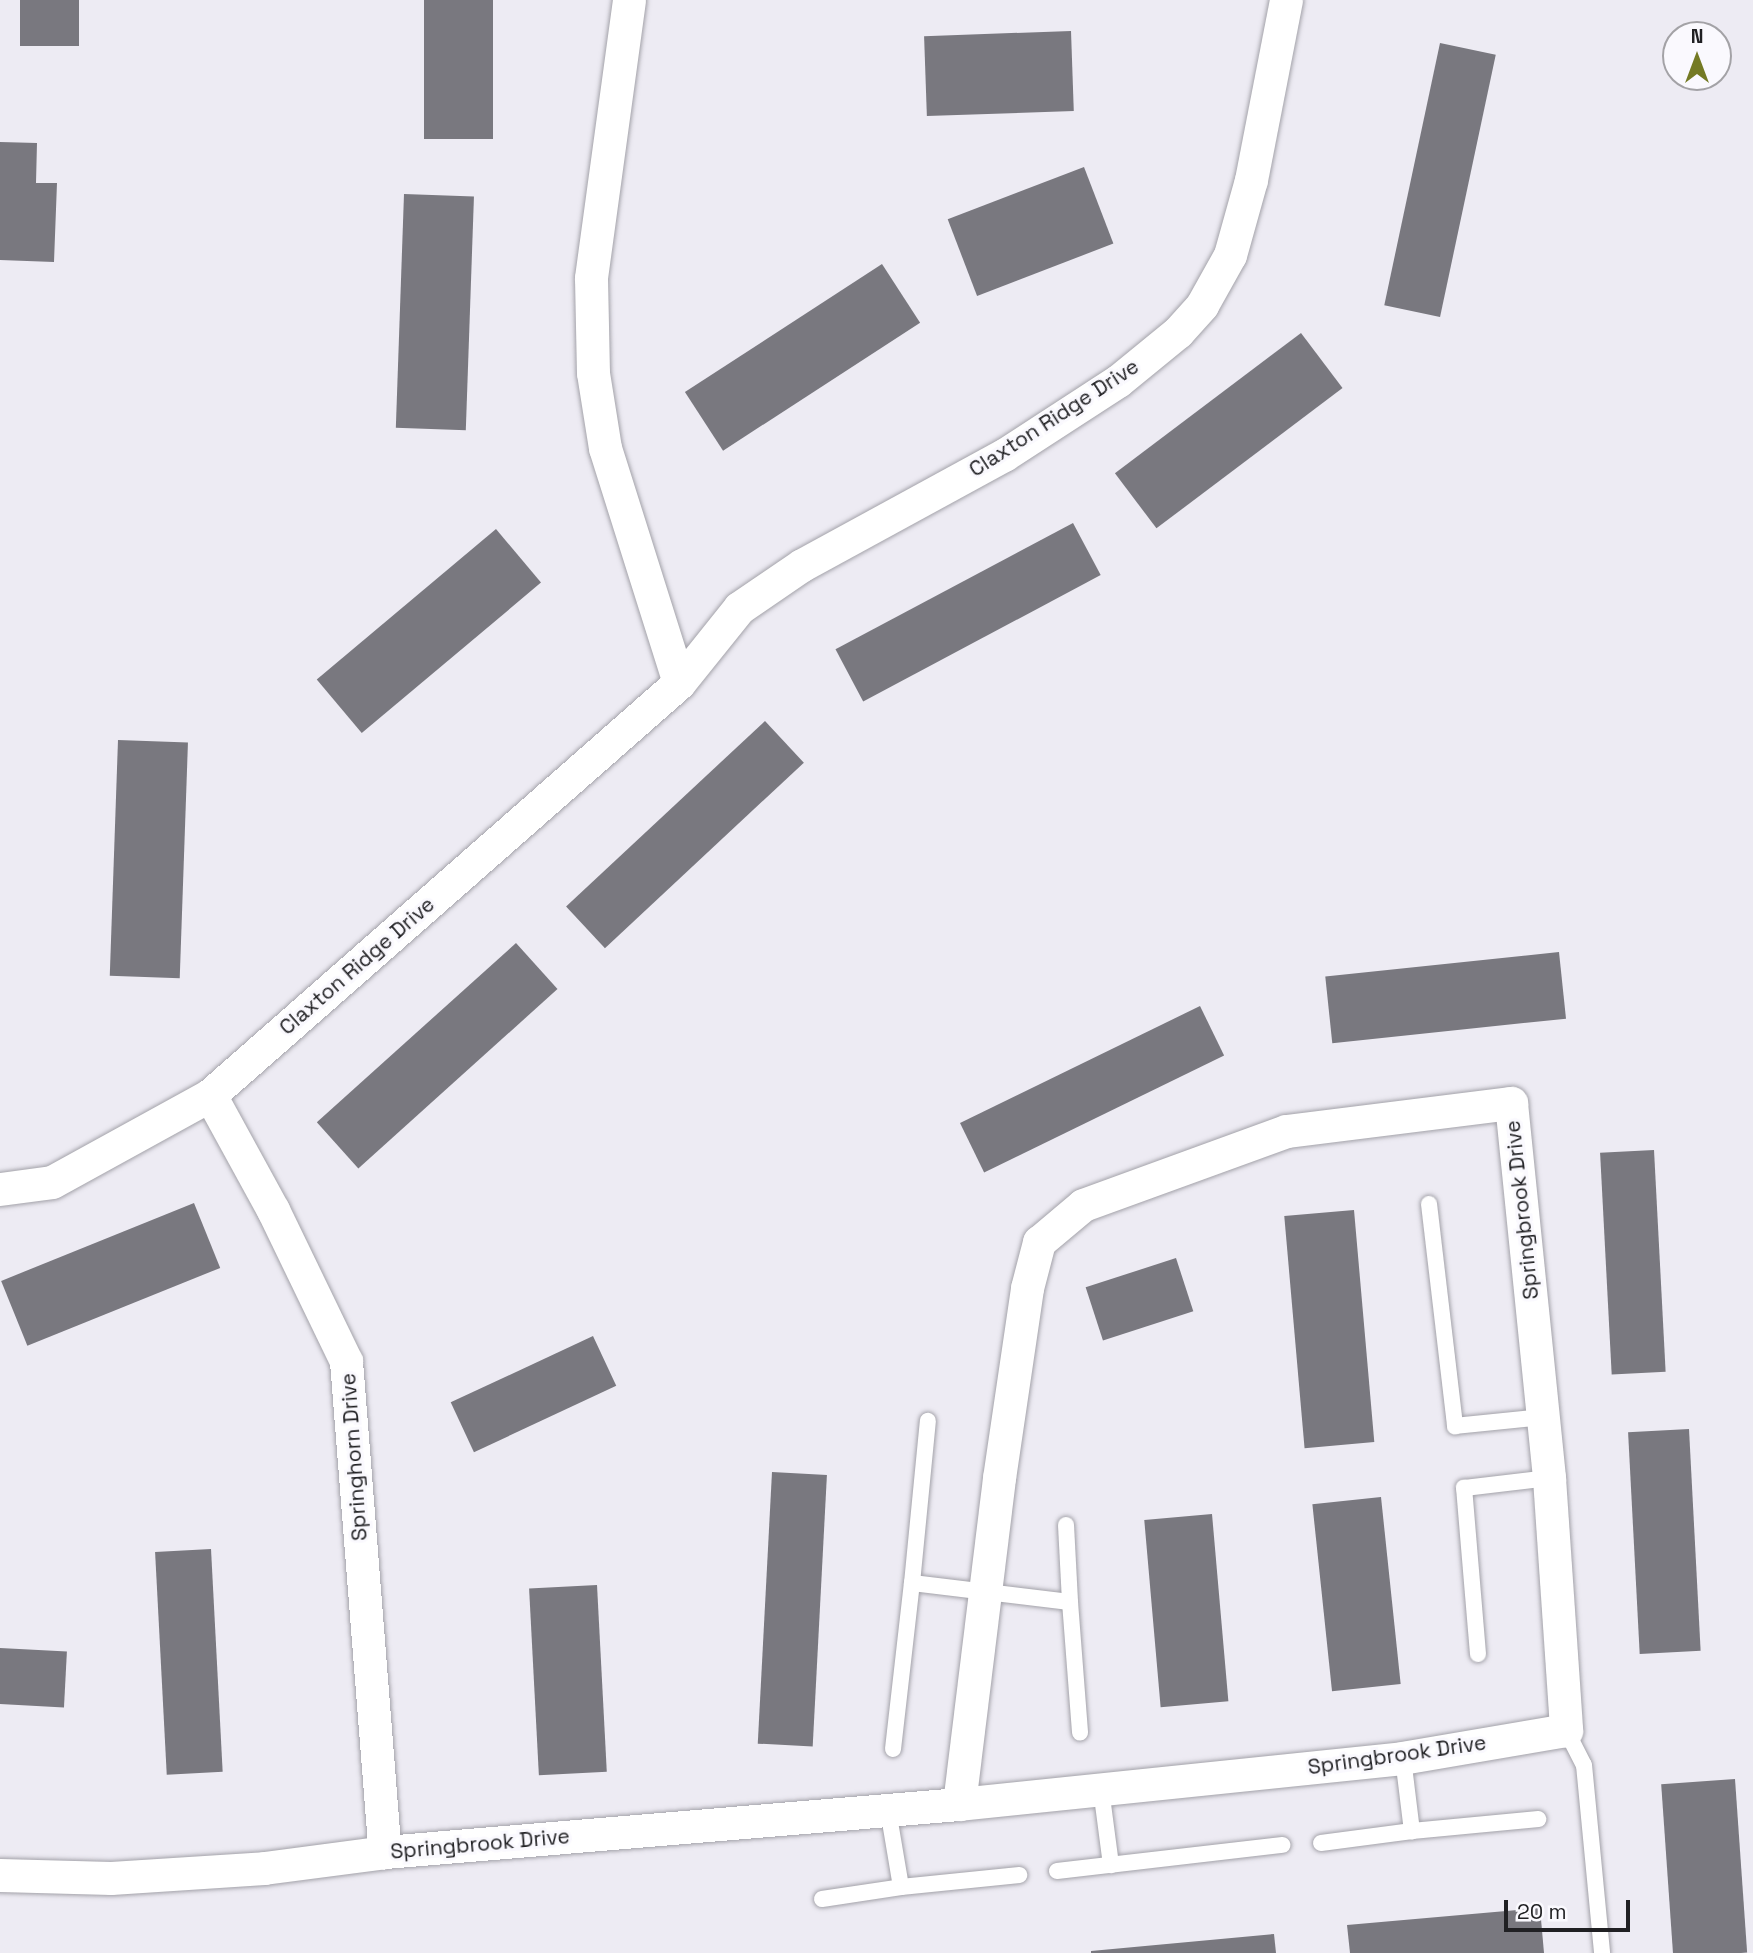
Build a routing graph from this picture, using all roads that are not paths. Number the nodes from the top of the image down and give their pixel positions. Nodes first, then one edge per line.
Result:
1 (629, 0) edge
2 (1286, 0) edge
3 (678, 683) junction
4 (209, 1095) junction
5 (0, 1189) edge
6 (1429, 1204) dead end
7 (1542, 1417) junction
8 (928, 1421) dead end
9 (1549, 1478) junction
10 (1066, 1525) dead end
11 (912, 1583) junction
12 (985, 1594) junction
13 (1070, 1602) junction
14 (1478, 1654) dead end
15 (1566, 1730) junction
16 (1080, 1732) dead end
17 (893, 1749) dead end
18 (1403, 1758) junction
19 (1101, 1789) junction
20 (959, 1804) junction
21 (888, 1810) junction
22 (1538, 1819) dead end
23 (1412, 1831) junction
24 (1321, 1843) dead end
25 (1283, 1846) dead end
26 (385, 1852) junction
27 (1111, 1865) junction
28 (1056, 1871) dead end
29 (0, 1875) edge
30 (1019, 1875) dead end
31 (901, 1887) junction
32 (822, 1899) dead end
33 (1602, 1953) edge

1 - 3 street
2 - 3 street, Claxton Ridge Drive
3 - 4 street, Claxton Ridge Drive
4 - 5 street, Claxton Ridge Drive
4 - 26 street, Springhorn Drive
6 - 7 lane
7 - 9 street, Springbrook Drive
7 - 12 street, Springbrook Drive
8 - 11 lane
9 - 14 lane
9 - 15 street, Springbrook Drive
10 - 13 lane
11 - 12 lane
11 - 17 lane
12 - 13 lane
12 - 20 street, Springbrook Drive
13 - 16 lane
15 - 18 street, Springbrook Drive
15 - 33 lane
18 - 19 street, Springbrook Drive
18 - 23 lane
19 - 20 street, Springbrook Drive
19 - 27 lane
20 - 21 street, Springbrook Drive
21 - 26 street, Springbrook Drive
21 - 31 lane
22 - 23 lane
23 - 24 lane
25 - 27 lane
26 - 29 street, Springbrook Drive
27 - 28 lane
30 - 31 lane
31 - 32 lane

